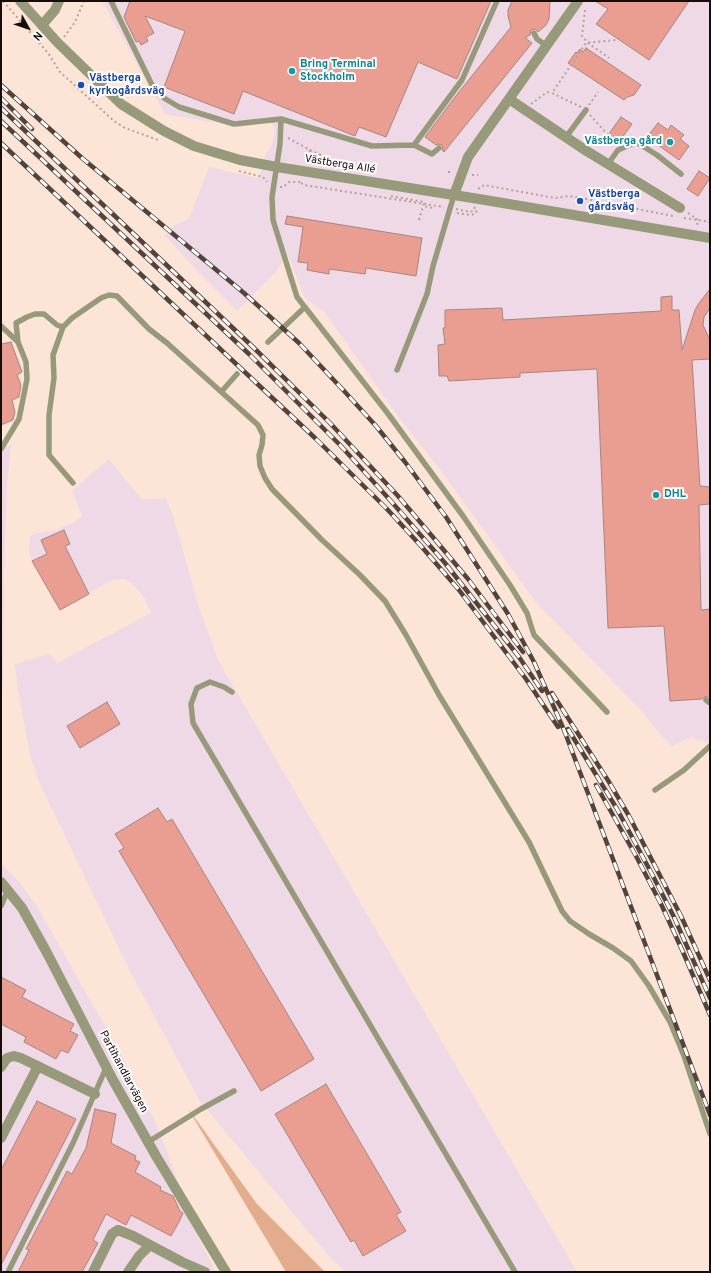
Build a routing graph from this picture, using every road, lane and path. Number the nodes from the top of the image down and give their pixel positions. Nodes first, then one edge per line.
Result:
1 (3, 1) edge
2 (20, 1) edge
3 (59, 1) edge
4 (84, 1) edge
5 (111, 1) edge
6 (497, 1) edge
7 (578, 1) edge
8 (585, 10) dead end
9 (42, 25) junction
10 (534, 34) dead end
11 (616, 40) dead end
12 (58, 43) junction
13 (588, 43) junction
14 (547, 46) junction
15 (609, 58) dead end
16 (598, 92) dead end
17 (552, 93) junction
18 (509, 99) junction
19 (524, 109) junction
20 (586, 110) junction
21 (281, 119) junction
22 (125, 128) dead end
23 (280, 133) junction
24 (566, 137) junction
25 (414, 145) junction
26 (439, 148) dead end
27 (310, 150) junction
28 (618, 150) junction
29 (336, 162) dead end
30 (608, 164) junction
31 (277, 167) junction
32 (681, 174) dead end
33 (305, 179) junction
34 (300, 182) dead end
35 (478, 189) dead end
36 (454, 195) junction
37 (423, 205) junction
38 (432, 207) dead end
39 (603, 207) junction
40 (594, 208) dead end
41 (476, 209) dead end
42 (457, 211) dead end
43 (619, 212) dead end
44 (680, 214) junction
45 (419, 220) dead end
46 (698, 220) junction
47 (710, 222) edge
48 (690, 224) dead end
49 (698, 226) junction
50 (704, 226) dead end
51 (710, 238) edge
52 (305, 307) junction
53 (1, 326) edge
54 (63, 327) junction
55 (18, 342) junction
56 (268, 342) dead end
57 (397, 370) dead end
58 (236, 374) dead end
59 (222, 391) junction
60 (1, 449) edge
61 (73, 483) dead end
62 (232, 692) dead end
63 (607, 712) dead end
64 (710, 746) edge
65 (655, 790) dead end
66 (4, 886) edge
67 (1, 906) edge
68 (38, 1066) junction
69 (1, 1067) edge
70 (106, 1068) junction
71 (234, 1092) dead end
72 (95, 1094) junction
73 (710, 1134) edge
74 (1, 1138) edge
75 (148, 1142) junction
76 (150, 1245) junction
77 (8, 1272) edge
78 (93, 1272) edge
79 (128, 1272) edge
80 (205, 1272) edge
81 (226, 1272) edge
82 (515, 1272) edge

1 - 22 path
2 - 9 street, Västberga Allé
3 - 9 street
4 - 12 path
5 - 21 lane
6 - 25 lane
7 - 14 street
8 - 13 path
9 - 12 street, Västberga Allé
10 - 14 lane
11 - 13 path
12 - 31 street, Västberga Allé
13 - 15 path
13 - 17 path
14 - 18 street
16 - 20 path
17 - 19 path
17 - 20 path
18 - 19 street
18 - 36 street
19 - 24 street
20 - 24 lane
20 - 28 path
21 - 23 lane
21 - 25 lane
23 - 27 path
23 - 31 lane
24 - 30 street
25 - 26 lane
27 - 29 path
27 - 33 path
28 - 30 lane
28 - 32 lane
30 - 44 street
31 - 33 street, Västberga Allé
31 - 52 lane
33 - 34 path
33 - 36 street, Västberga Allé
33 - 37 path
35 - 39 path
36 - 51 street, Västberga Allé
36 - 57 lane
37 - 38 path
37 - 45 path
39 - 40 path
39 - 43 path
39 - 44 path
41 - 42 path
44 - 46 path
44 - 46 path
46 - 47 path
46 - 49 path
48 - 49 path
49 - 50 path
52 - 56 lane
52 - 63 lane
53 - 55 lane
54 - 55 lane
54 - 59 lane
54 - 61 lane
55 - 60 lane
58 - 59 lane
59 - 73 lane
62 - 82 lane
64 - 65 lane
66 - 67 lane
66 - 70 street, Partihandlarvägen
68 - 69 street
68 - 72 street
68 - 74 street
70 - 72 lane
70 - 75 street, Partihandlarvägen
71 - 75 lane
72 - 77 lane
75 - 81 street, Partihandlarvägen
76 - 78 street
76 - 79 street
76 - 80 street

